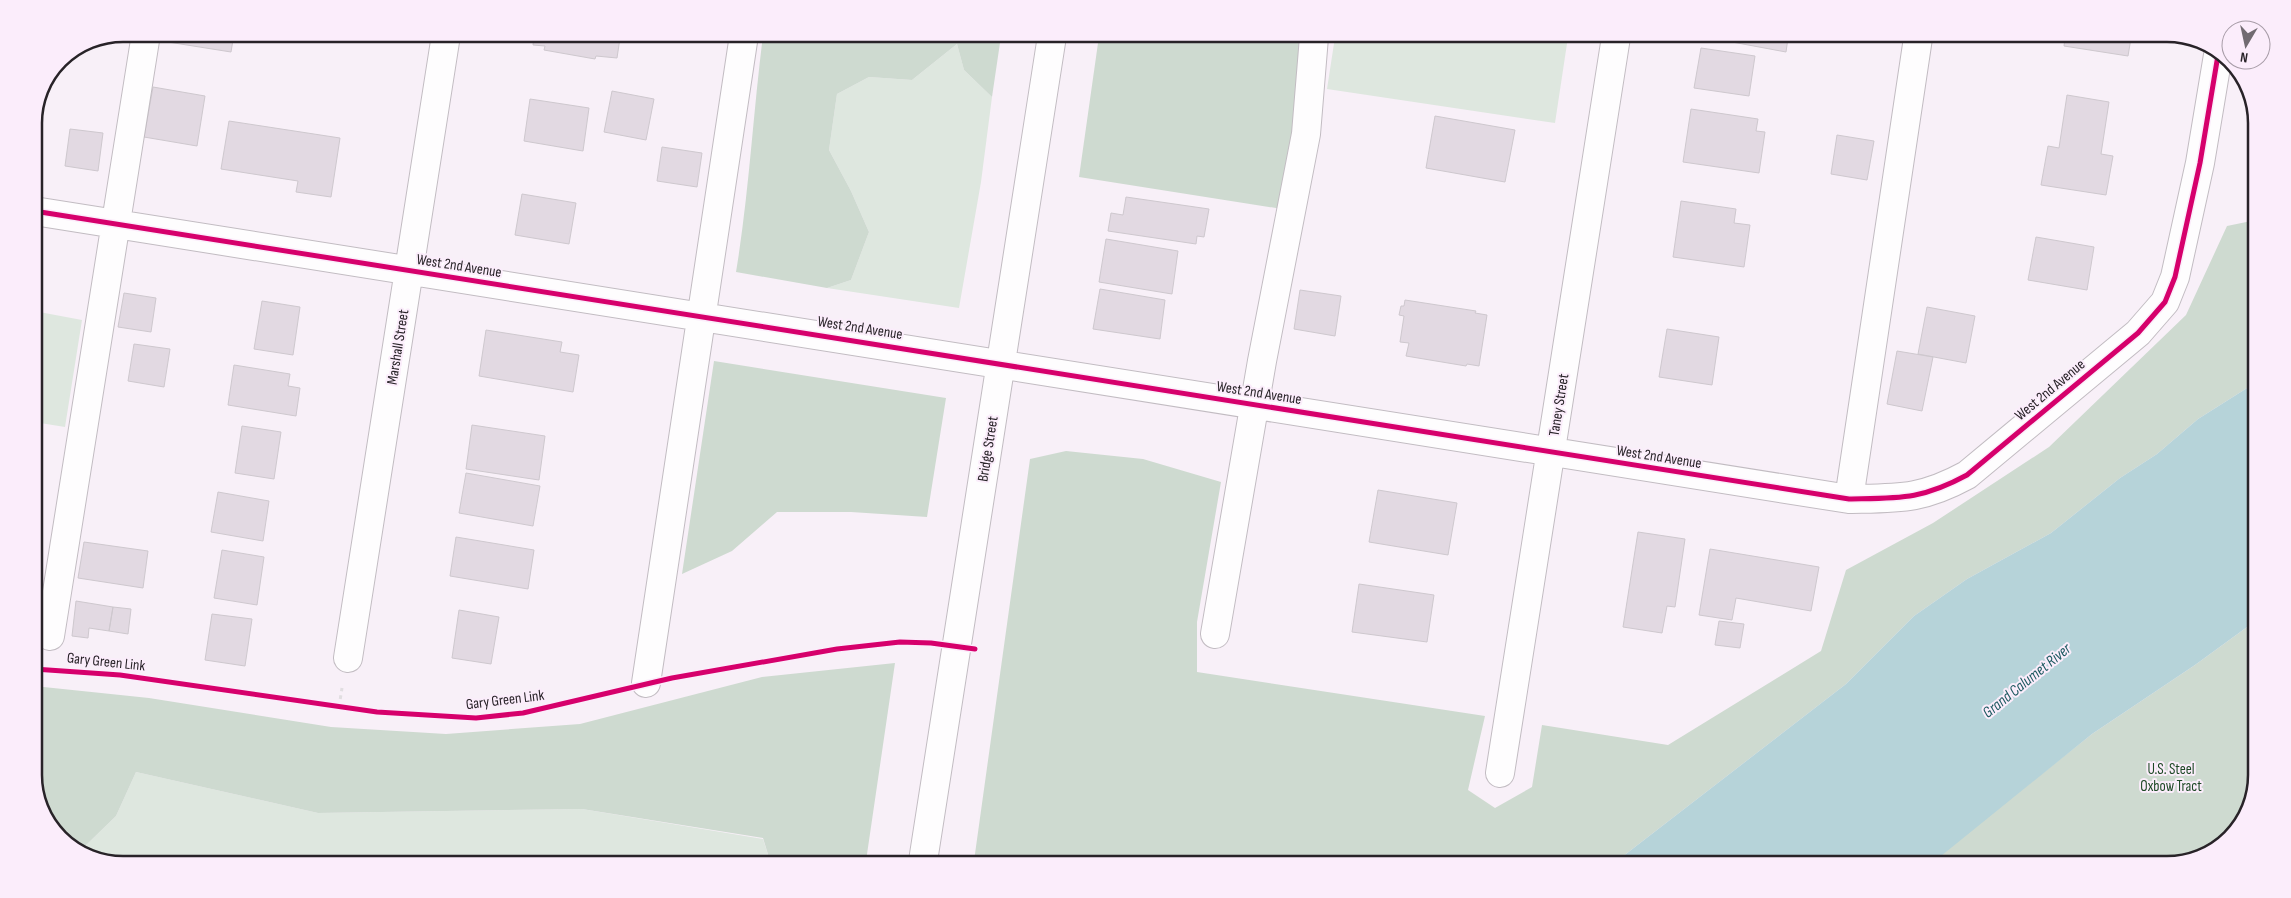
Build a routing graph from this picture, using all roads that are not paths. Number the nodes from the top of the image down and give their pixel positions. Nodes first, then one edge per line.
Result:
1 (145, 42) edge
2 (445, 42) edge
3 (743, 42) edge
4 (1051, 42) edge
5 (1314, 42) edge
6 (1615, 42) edge
7 (1917, 42) edge
8 (2217, 60) edge
9 (42, 212) edge
10 (115, 223) junction
11 (410, 271) junction
12 (700, 316) junction
13 (1001, 364) junction
14 (1256, 405) junction
15 (1552, 453) junction
16 (1849, 499) junction
17 (1215, 634) dead end
18 (50, 636) dead end
19 (346, 670) road end
20 (646, 683) dead end
21 (1500, 773) dead end
22 (924, 856) edge

1 - 10 street
2 - 11 street, Marshall Street
3 - 12 street
4 - 13 street, Bridge Street
5 - 14 street
6 - 15 street, Taney Street
7 - 16 street
8 - 16 street, West 2nd Avenue
9 - 10 street, West 2nd Avenue
10 - 11 street, West 2nd Avenue
10 - 18 street
11 - 12 street, West 2nd Avenue
11 - 19 street, Marshall Street
12 - 13 street, West 2nd Avenue
12 - 20 street
13 - 14 street, West 2nd Avenue
13 - 22 street, Bridge Street
14 - 15 street, West 2nd Avenue
14 - 17 street
15 - 16 street, West 2nd Avenue
15 - 21 street, Taney Street

